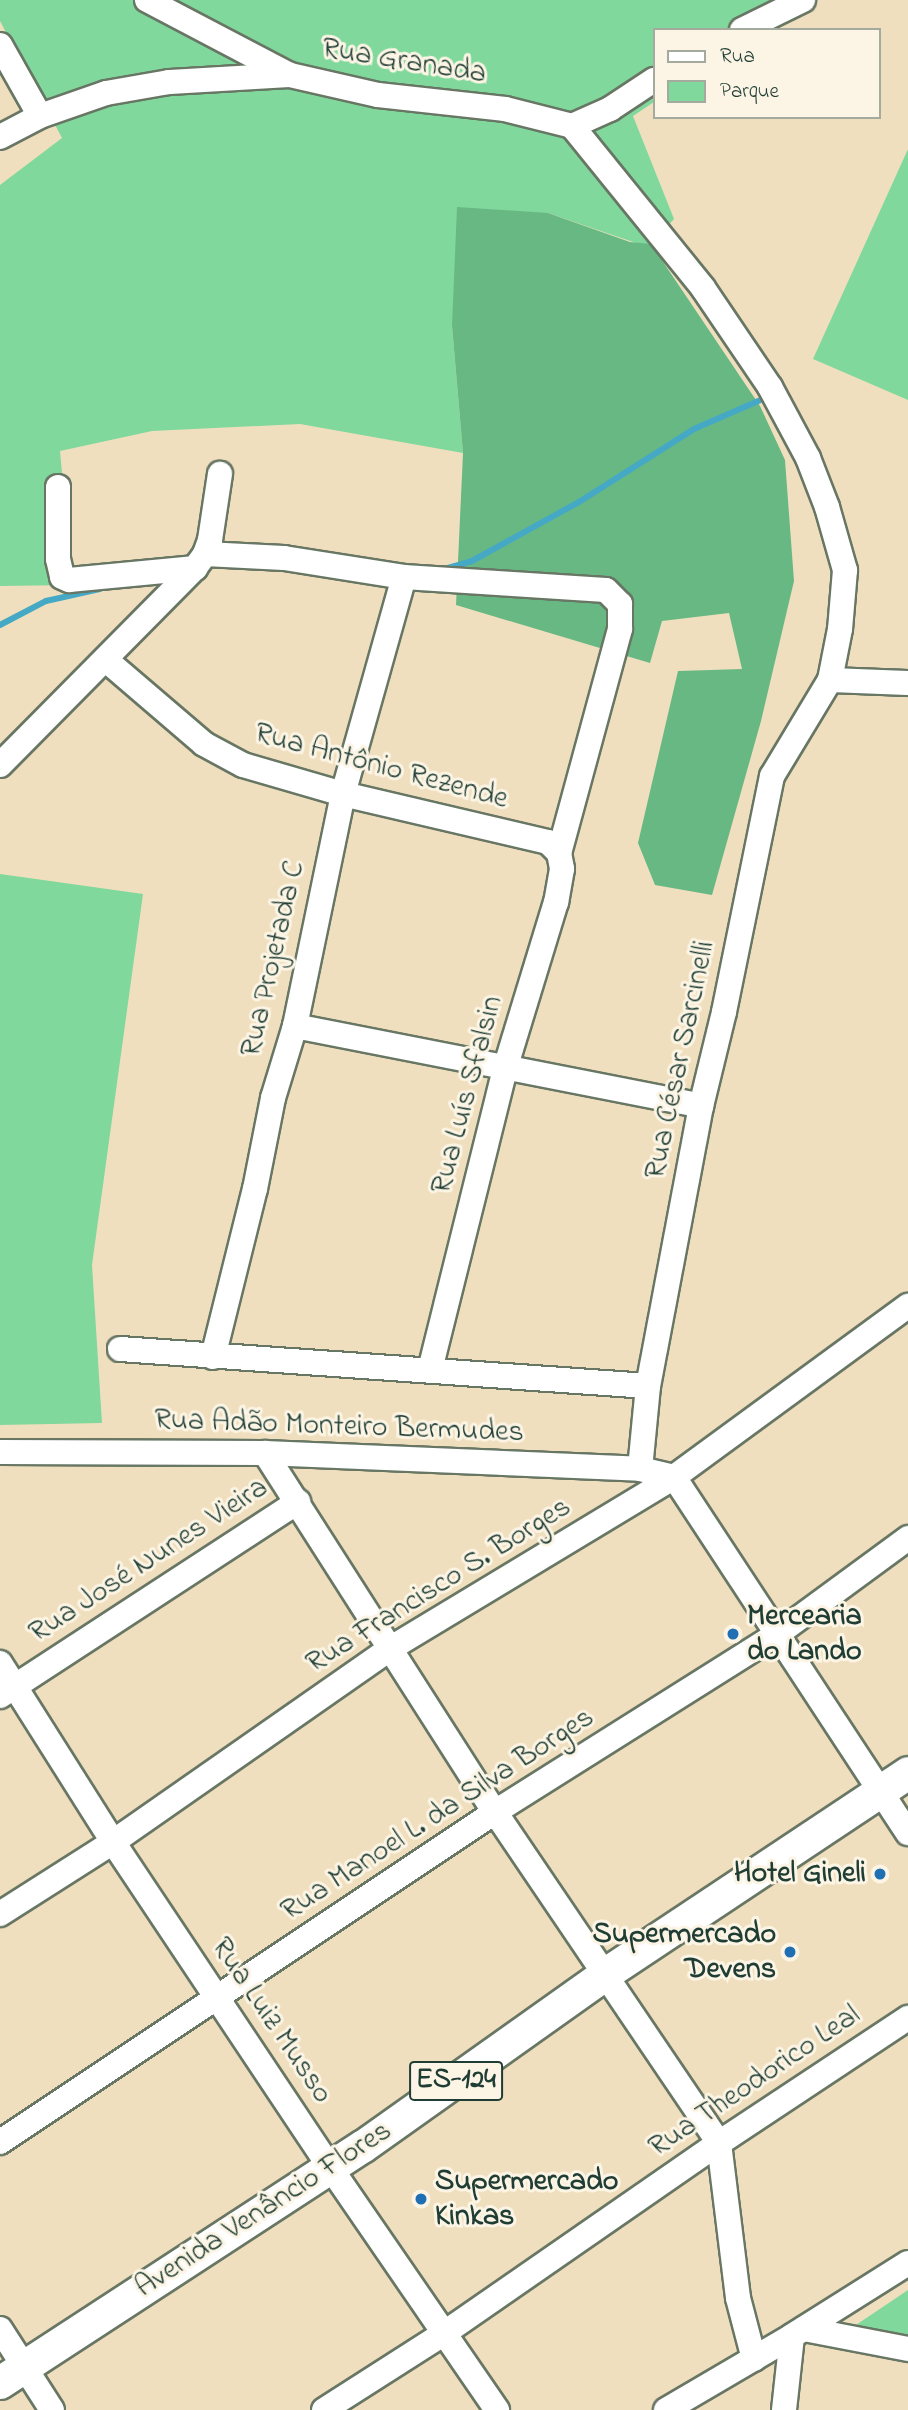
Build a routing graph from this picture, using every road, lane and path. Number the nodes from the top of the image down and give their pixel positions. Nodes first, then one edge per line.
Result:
1 (147, 0) edge
2 (803, 0) edge
3 (746, 28) edge
4 (0, 45) edge
5 (290, 75) junction
6 (652, 81) edge
7 (40, 116) junction
8 (572, 127) junction
9 (0, 137) edge
10 (220, 474) dead end
11 (58, 487) dead end
12 (200, 561) junction
13 (404, 578) junction
14 (106, 660) junction
15 (830, 680) junction
16 (908, 682) edge
17 (0, 765) edge
18 (343, 794) junction
19 (553, 848) junction
20 (295, 1026) junction
21 (505, 1069) junction
22 (701, 1106) junction
23 (908, 1307) edge
24 (120, 1349) dead end
25 (213, 1357) junction
26 (430, 1370) junction
27 (648, 1386) junction
28 (0, 1451) edge
29 (265, 1453) junction
30 (640, 1469) junction
31 (674, 1477) junction
32 (298, 1502) junction
33 (908, 1538) edge
34 (776, 1635) junction
35 (391, 1648) junction
36 (0, 1662) edge
37 (8, 1690) edge
38 (908, 1773) edge
39 (880, 1791) junction
40 (495, 1812) junction
41 (908, 1833) edge
42 (113, 1842) junction
43 (0, 1914) edge
44 (606, 1974) junction
45 (218, 1999) junction
46 (908, 2018) edge
47 (0, 2142) edge
48 (719, 2143) junction
49 (330, 2167) junction
50 (908, 2263) edge
51 (0, 2329) edge
52 (798, 2332) junction
53 (443, 2334) junction
54 (908, 2349) edge
55 (754, 2359) junction
56 (12, 2375) edge
57 (52, 2410) edge
58 (324, 2410) edge
59 (497, 2410) edge
60 (666, 2410) edge
61 (784, 2410) edge

1 - 5 street, Rua Granada
2 - 3 street
4 - 7 street
5 - 7 street
5 - 8 street, Rua Granada
6 - 8 street
7 - 9 street
8 - 15 street
10 - 12 street
11 - 12 street, Rua Luís Sfalsin
12 - 13 street, Rua Luís Sfalsin
12 - 14 street
13 - 18 street, Rua Projetada C
13 - 19 street, Rua Luís Sfalsin
14 - 17 street
14 - 18 street, Rua Antônio Rezende
15 - 16 street
15 - 22 street, Rua César Sarcinelli
18 - 19 street, Rua Antônio Rezende
18 - 20 street, Rua Projetada C
19 - 21 street, Rua Luís Sfalsin
20 - 21 street
20 - 25 street, Rua Projetada C
21 - 22 street
21 - 26 street, Rua Luís Sfalsin
22 - 27 street, Rua César Sarcinelli
23 - 31 street, Rua Francisco S. Borges
24 - 25 street, Rua Adão Monteiro Bermudes
25 - 26 street, Rua Adão Monteiro Bermudes
26 - 27 street, Rua Adão Monteiro Bermudes
27 - 30 street, Rua César Sarcinelli
28 - 29 street, Rua Adão Monteiro Bermudes
29 - 30 street, Rua Adão Monteiro Bermudes
29 - 32 street
30 - 31 street, Rua Adão Monteiro Bermudes
31 - 34 street
31 - 35 street, Rua Francisco S. Borges
32 - 35 street
32 - 37 street, Rua José Nunes Vieira
33 - 34 street, Rua Manoel L. da Silva Borges
34 - 39 street
34 - 40 street, Rua Manoel L. da Silva Borges
35 - 40 street
35 - 42 street, Rua Francisco S. Borges
36 - 37 street, Rua Luiz Musso
37 - 42 street, Rua Luiz Musso
38 - 39 main road, Avenida Venâncio Flores / ES-124
39 - 41 street
39 - 44 main road, Avenida Venâncio Flores / ES-124
40 - 44 street
40 - 45 street, Rua Manoel L. da Silva Borges
42 - 43 street, Rua Francisco S. Borges
42 - 45 street, Rua Luiz Musso
44 - 48 street
44 - 49 main road, Avenida Venâncio Flores / ES-124
45 - 47 street, Rua Manoel L. da Silva Borges
45 - 49 street, Rua Luiz Musso
46 - 48 street, Rua Theodorico Leal
48 - 53 street, Rua Theodorico Leal
48 - 55 street
49 - 53 street, Rua Luiz Musso
49 - 56 main road, Avenida Venâncio Flores / ES-124
50 - 52 street
51 - 56 street
52 - 54 street
52 - 55 street
52 - 61 street
53 - 58 street, Rua Theodorico Leal
53 - 59 street, Rua Luiz Musso
55 - 60 street
56 - 57 street

